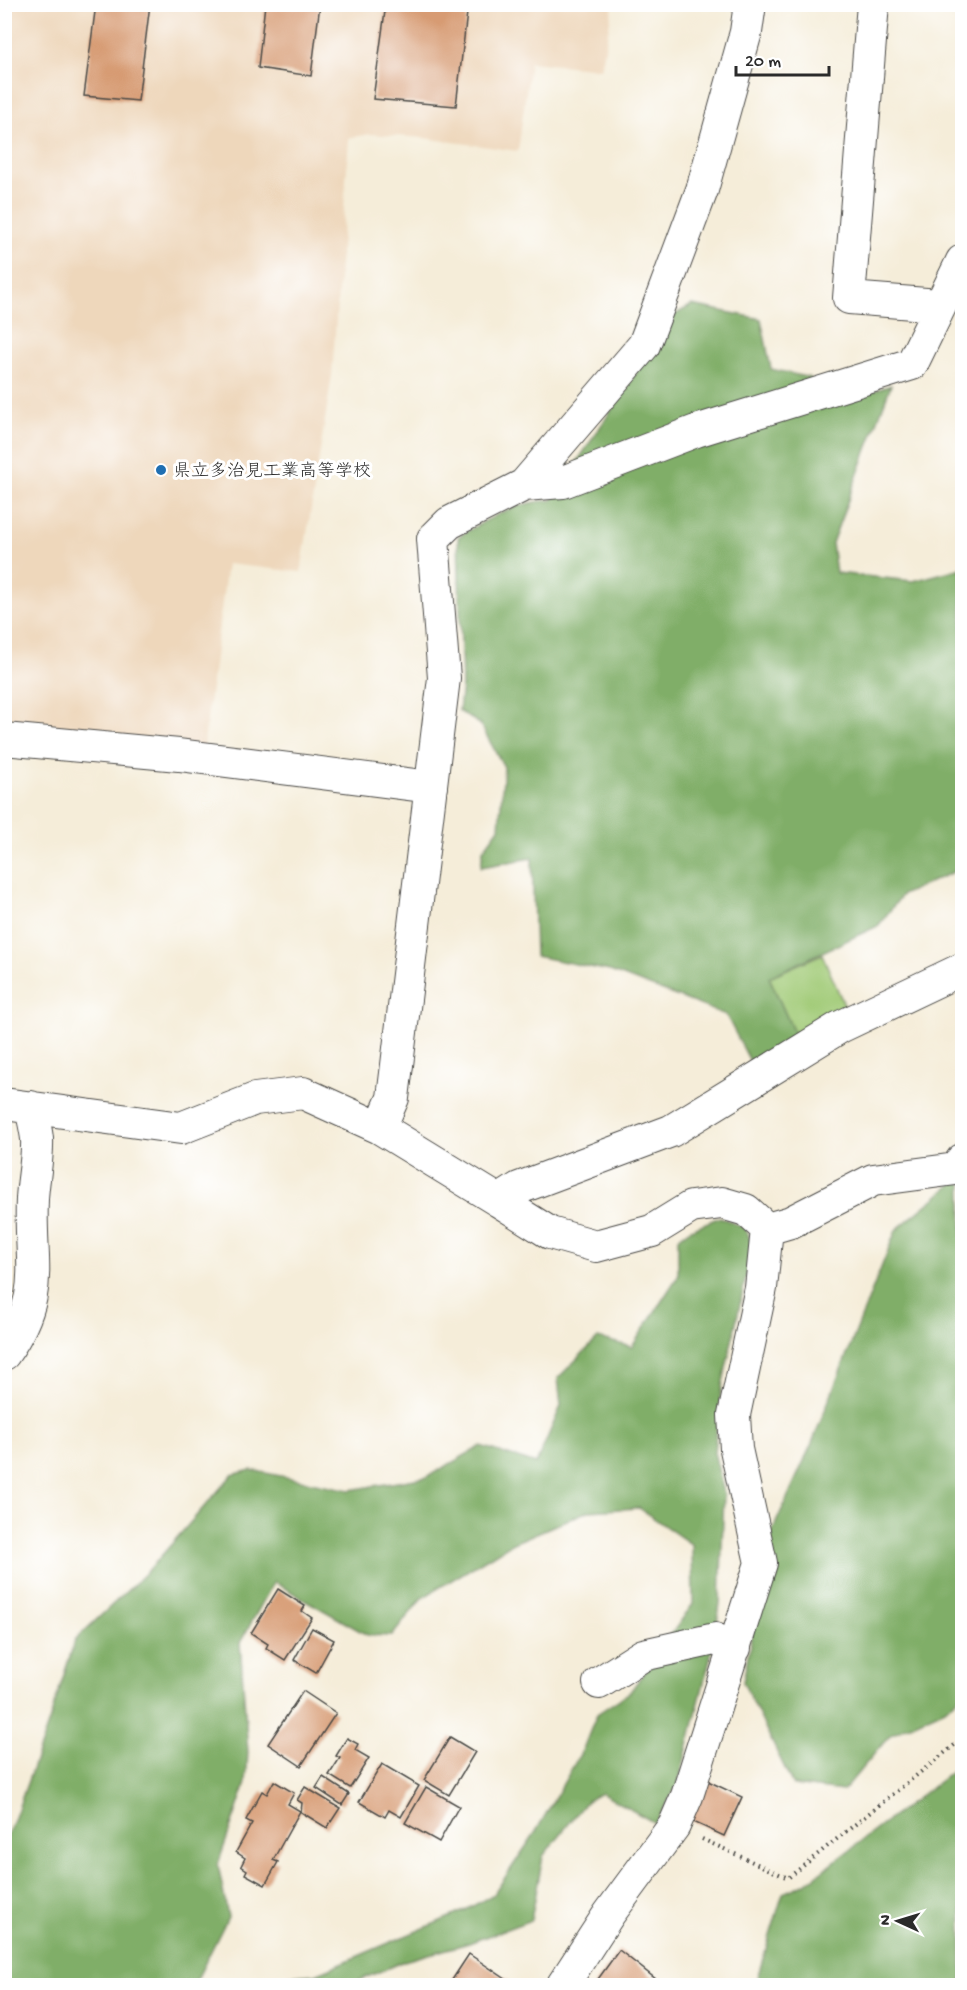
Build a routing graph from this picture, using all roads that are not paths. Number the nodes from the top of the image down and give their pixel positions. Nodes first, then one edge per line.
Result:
1 (750, 4) edge
2 (873, 4) edge
3 (963, 261) edge
4 (939, 305) junction
5 (524, 485) junction
6 (4, 739) edge
7 (431, 787) junction
8 (963, 969) edge
9 (18, 1106) edge
10 (380, 1128) junction
11 (963, 1160) edge
12 (499, 1201) junction
13 (767, 1229) junction
14 (4, 1354) edge
15 (735, 1648) junction
16 (599, 1683) dead end
17 (562, 1986) edge

1 - 5 street
2 - 4 street
3 - 4 street
4 - 5 street
5 - 7 street
6 - 7 street
7 - 10 street
8 - 12 street
9 - 10 street
9 - 14 street
10 - 12 street
11 - 13 street
12 - 13 street
13 - 15 street
15 - 16 street
15 - 17 street

